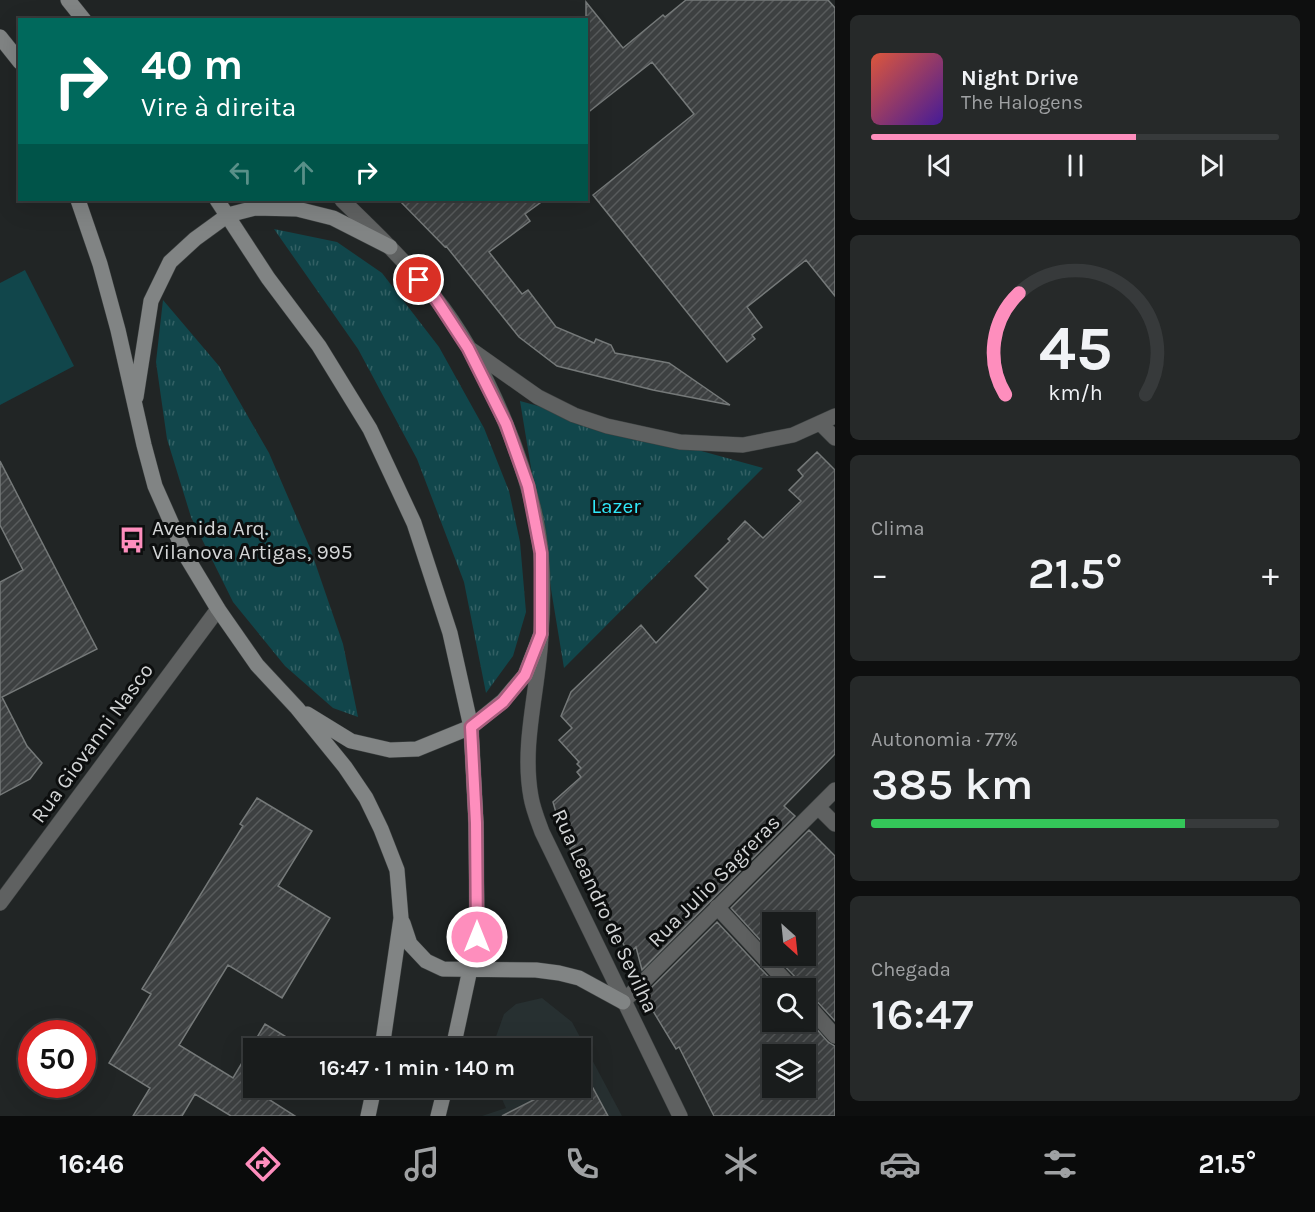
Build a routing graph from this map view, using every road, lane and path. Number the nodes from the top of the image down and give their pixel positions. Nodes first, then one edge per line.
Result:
1 (68, 0) edge
2 (82, 18) edge
3 (0, 37) edge
4 (18, 60) edge
5 (78, 201) edge
6 (218, 201) edge
7 (343, 201) edge
8 (228, 215) junction
9 (390, 247) junction
10 (468, 348) junction
11 (135, 406) junction
12 (835, 416) edge
13 (820, 423) junction
14 (835, 438) edge
15 (218, 609) junction
16 (541, 634) junction
17 (297, 708) junction
18 (471, 727) junction
19 (835, 790) edge
20 (818, 807) junction
21 (835, 824) edge
22 (0, 903) edge
23 (717, 907) junction
24 (401, 918) junction
25 (471, 970) junction
26 (783, 978) edge
27 (623, 1002) junction
28 (816, 1014) edge
29 (835, 1036) edge
30 (383, 1038) edge
31 (455, 1038) edge
32 (372, 1098) edge
33 (442, 1098) edge
34 (368, 1116) edge
35 (438, 1116) edge
36 (680, 1116) edge

1 - 2 main road
3 - 4 main road
5 - 11 main road
6 - 8 main road
7 - 9 street, Rua Leandro de Sevilha
8 - 9 main road
8 - 11 main road
8 - 18 main road
9 - 10 street, Rua Leandro de Sevilha
10 - 13 street
10 - 16 street, Rua Leandro de Sevilha
11 - 15 main road
12 - 13 street
13 - 14 street
15 - 17 main road
15 - 22 street, Rua Giovanni Nasco
16 - 18 main road
16 - 27 street, Rua Leandro de Sevilha
17 - 18 main road
17 - 24 main road
18 - 25 main road
19 - 20 street, Rua Julio Sagreras
20 - 21 street
20 - 23 street, Rua Julio Sagreras
23 - 26 street
23 - 27 street, Rua Julio Sagreras
24 - 25 main road
24 - 30 main road
25 - 27 main road
25 - 31 main road
27 - 36 street, Rua Leandro de Sevilha
28 - 29 street
32 - 34 main road
33 - 35 main road

